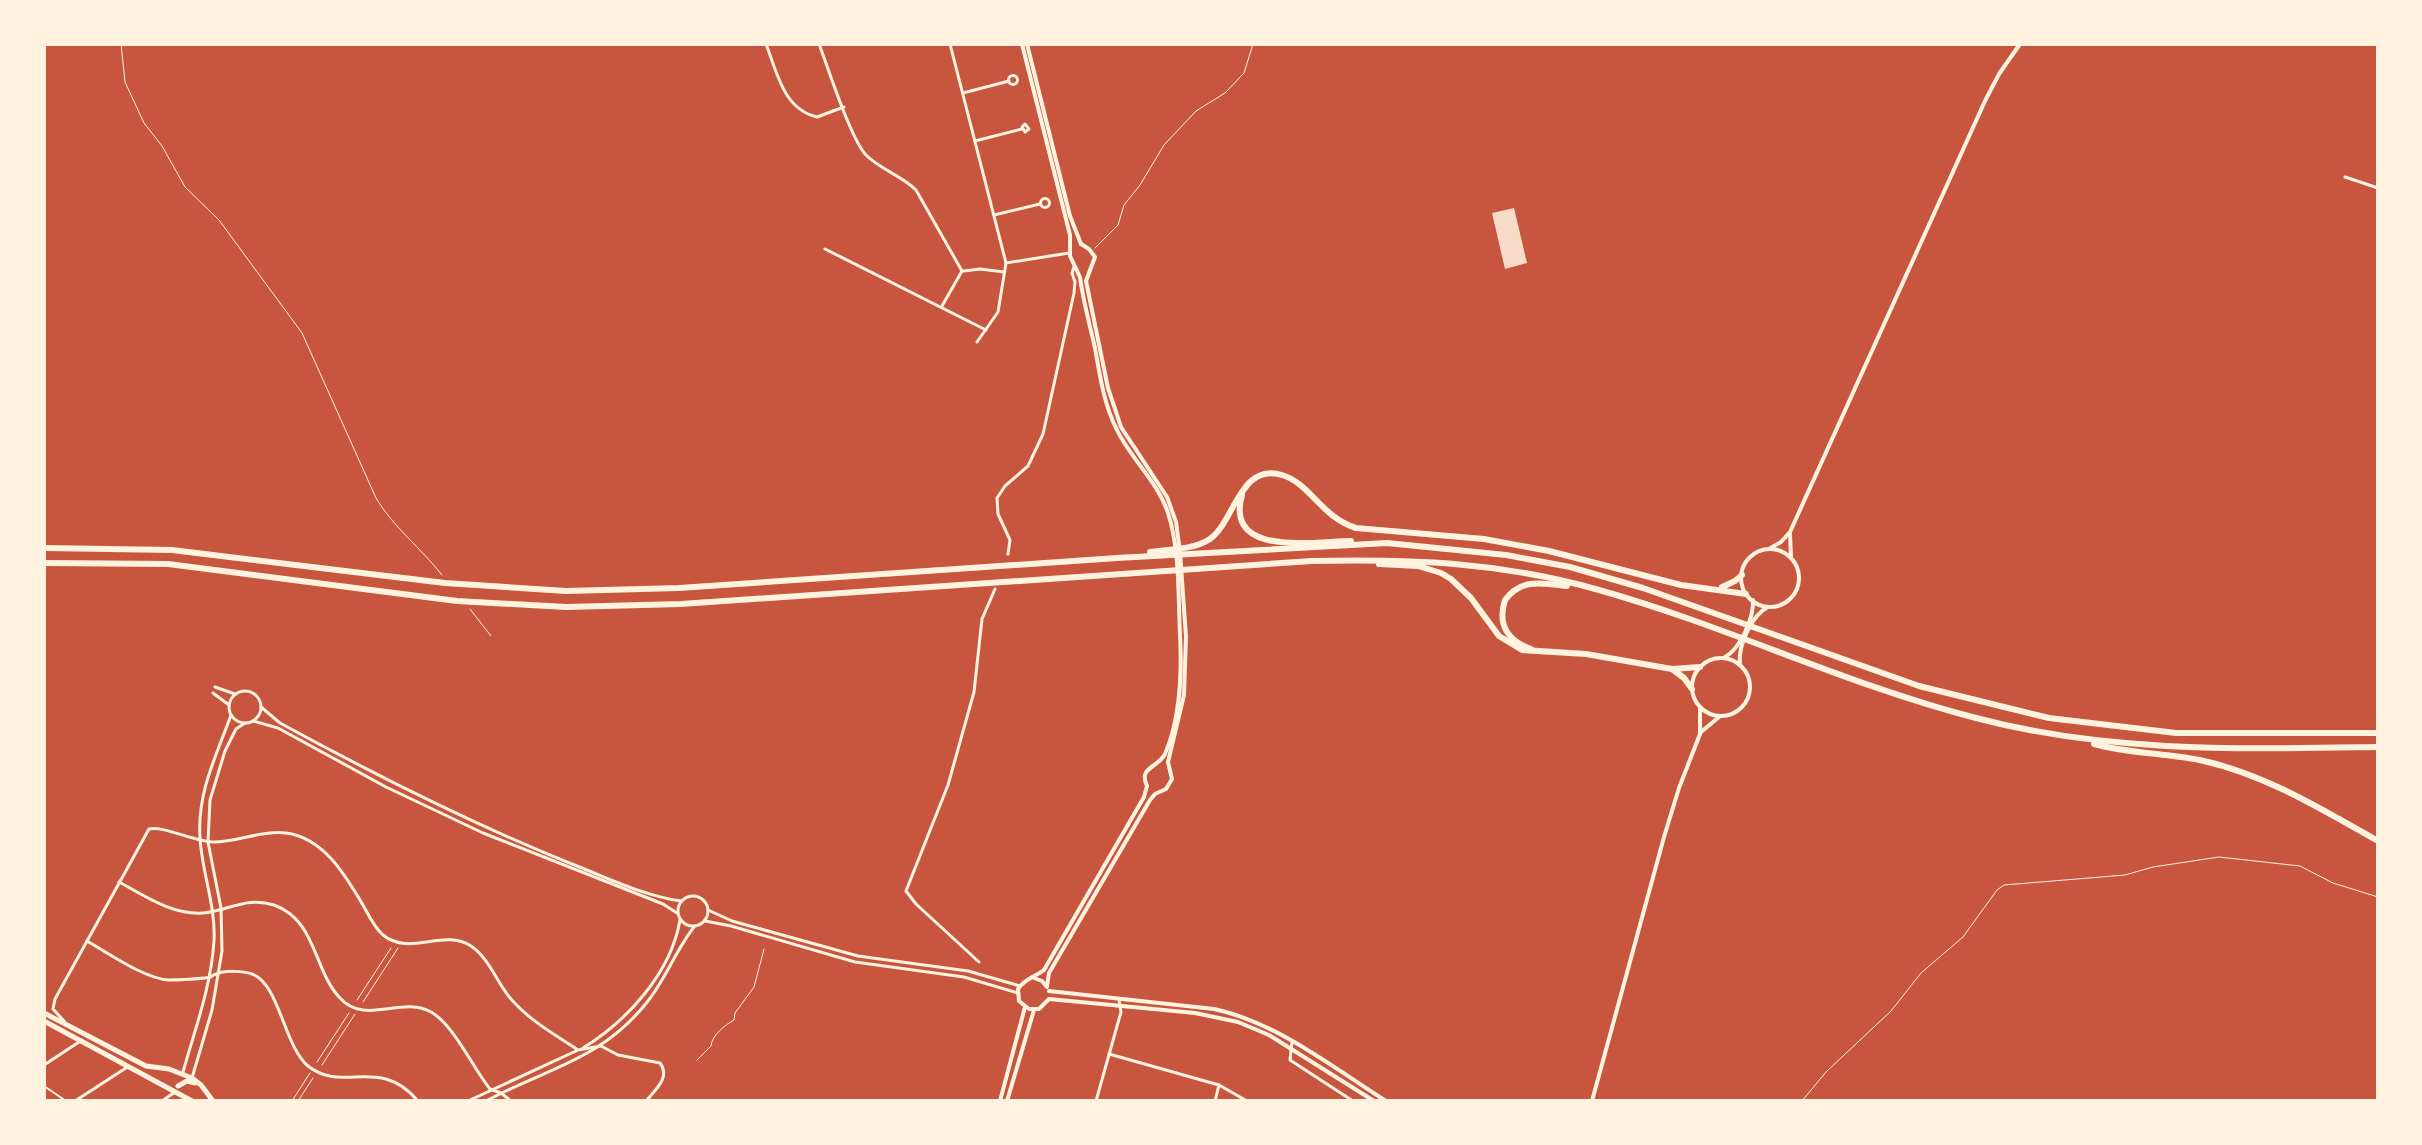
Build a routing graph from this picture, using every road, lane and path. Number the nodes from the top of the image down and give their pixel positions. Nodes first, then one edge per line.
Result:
1 (121, 44) edge
2 (766, 44) edge
3 (819, 44) edge
4 (957, 44) edge
5 (1024, 44) edge
6 (1253, 44) edge
7 (2020, 44) edge
8 (951, 45) edge
9 (1009, 81) dead end
10 (963, 93) junction
11 (844, 107) junction
12 (1022, 129) dead end
13 (975, 141) junction
14 (2345, 177) dead end
15 (2378, 188) edge
16 (1040, 204) dead end
17 (994, 215) junction
18 (1081, 244) junction
19 (1094, 248) dead end
20 (825, 249) dead end
21 (1070, 251) junction
22 (1006, 263) junction
23 (1076, 268) junction
24 (1089, 269) junction
25 (962, 271) junction
26 (1004, 272) junction
27 (941, 307) junction
28 (986, 330) junction
29 (977, 342) dead end
30 (1244, 489) junction
31 (1790, 532) junction
32 (44, 548) edge
33 (1769, 549) junction
34 (1187, 550) junction
35 (1008, 554) dead end
36 (1506, 555) junction
37 (1791, 557) junction
38 (1312, 561) junction
39 (44, 563) edge
40 (442, 575) dead end
41 (1742, 575) junction
42 (995, 589) dead end
43 (1709, 589) junction
44 (1597, 590) junction
45 (1746, 594) junction
46 (1753, 600) junction
47 (1768, 607) junction
48 (470, 609) dead end
49 (1752, 619) junction
50 (491, 636) dead end
51 (1739, 646) junction
52 (1555, 653) junction
53 (1722, 658) junction
54 (1740, 665) junction
55 (1700, 667) junction
56 (1672, 669) junction
57 (215, 687) dead end
58 (1692, 689) junction
59 (213, 693) dead end
60 (235, 694) junction
61 (229, 705) junction
62 (261, 707) junction
63 (1700, 707) junction
64 (231, 715) junction
65 (1720, 716) junction
66 (253, 721) junction
67 (245, 723) junction
68 (2378, 733) edge
69 (1700, 734) junction
70 (2067, 737) junction
71 (2378, 747) edge
72 (1158, 764) junction
73 (1169, 768) junction
74 (1147, 786) junction
75 (1160, 791) junction
76 (200, 840) junction
77 (2378, 841) edge
78 (208, 842) junction
79 (119, 882) junction
80 (2378, 897) edge
81 (681, 901) junction
82 (221, 908) junction
83 (708, 910) junction
84 (213, 912) junction
85 (677, 913) junction
86 (680, 920) junction
87 (705, 921) junction
88 (694, 927) junction
89 (87, 941) junction
90 (393, 946) dead end
91 (398, 948) dead end
92 (764, 949) dead end
93 (979, 962) dead end
94 (219, 972) junction
95 (209, 978) junction
96 (1034, 978) junction
97 (1020, 986) junction
98 (1048, 989) junction
99 (1018, 993) junction
100 (1049, 999) junction
101 (357, 1000) dead end
102 (1119, 1000) junction
103 (363, 1002) dead end
104 (1122, 1006) junction
105 (1025, 1007) junction
106 (1034, 1010) junction
107 (350, 1011) dead end
108 (44, 1013) edge
109 (355, 1013) dead end
110 (44, 1021) edge
111 (64, 1021) junction
112 (82, 1040) junction
113 (1292, 1042) junction
114 (601, 1046) junction
115 (578, 1050) junction
116 (1293, 1050) junction
117 (1109, 1054) junction
118 (697, 1060) dead end
119 (317, 1062) dead end
120 (44, 1065) edge
121 (322, 1065) dead end
122 (129, 1066) junction
123 (310, 1073) dead end
124 (183, 1074) junction
125 (314, 1076) dead end
126 (192, 1078) junction
127 (201, 1085) junction
128 (1219, 1085) junction
129 (44, 1086) edge
130 (177, 1089) junction
131 (490, 1089) junction
132 (501, 1093) junction
133 (1346, 1099) edge
134 (1242, 1100) edge
135 (66, 1101) edge
136 (75, 1101) edge
137 (162, 1101) edge
138 (192, 1101) edge
139 (213, 1101) edge
140 (292, 1101) edge
141 (298, 1101) edge
142 (418, 1101) edge
143 (468, 1101) edge
144 (486, 1101) edge
145 (511, 1101) edge
146 (646, 1101) edge
147 (1000, 1101) edge
148 (1007, 1101) edge
149 (1096, 1101) edge
150 (1215, 1101) edge
151 (1247, 1101) edge
152 (1353, 1101) edge
153 (1374, 1101) edge
154 (1386, 1101) edge
155 (1592, 1101) edge
156 (1802, 1101) edge

1 - 40 path
2 - 11 street
3 - 11 street
4 - 8 street
5 - 18 main road
5 - 21 main road
6 - 19 path
7 - 31 main road
8 - 10 street
9 - 10 street
10 - 13 street
11 - 25 street
12 - 13 street
13 - 17 street
14 - 15 street
16 - 17 street
17 - 22 street
18 - 21 main road
18 - 24 main road
20 - 27 street
21 - 22 street
21 - 23 main road
22 - 26 street
23 - 24 main road
23 - 35 street
23 - 72 main road
24 - 73 main road
25 - 26 street
25 - 27 street
26 - 28 street
27 - 28 street
28 - 29 street
30 - 34 highway
30 - 36 highway
30 - 43 highway
31 - 33 main road
31 - 37 main road
32 - 34 highway
33 - 37 main road
33 - 41 main road
34 - 36 highway
36 - 68 highway
37 - 47 main road
38 - 39 highway
38 - 44 highway
38 - 52 highway
41 - 43 highway
41 - 45 main road
42 - 93 street
43 - 45 highway
44 - 52 highway
44 - 70 highway
45 - 46 main road
46 - 47 main road
46 - 49 main road
47 - 49 main road
48 - 50 path
49 - 51 main road
51 - 53 main road
51 - 54 main road
52 - 56 highway
53 - 54 main road
53 - 55 main road
54 - 65 main road
55 - 56 highway
55 - 58 main road
56 - 58 highway
57 - 60 street
58 - 63 main road
59 - 61 street
60 - 61 street
60 - 62 street
61 - 64 street
62 - 66 street
62 - 81 street
63 - 65 main road
63 - 69 main road
64 - 67 street
64 - 76 street
65 - 69 main road
66 - 67 street
66 - 85 street
67 - 78 street
69 - 155 main road
70 - 71 highway
70 - 77 highway
72 - 73 main road
72 - 74 main road
73 - 75 main road
74 - 75 main road
74 - 96 main road
75 - 98 main road
76 - 78 street
76 - 79 street
76 - 84 street
78 - 82 street
78 - 115 street
79 - 84 street
79 - 89 street
80 - 156 path
81 - 83 street
81 - 85 street
82 - 84 street
82 - 94 street
82 - 131 street
83 - 87 street
83 - 97 street
84 - 95 street
85 - 86 street
86 - 88 street
86 - 115 street
87 - 88 street
87 - 99 street
88 - 114 street
89 - 95 street
89 - 111 street
90 - 101 path
91 - 103 path
92 - 118 path
94 - 95 street
94 - 126 street
94 - 142 street
95 - 124 street
96 - 97 main road
96 - 98 main road
97 - 99 main road
98 - 100 main road
98 - 102 main road
99 - 105 main road
100 - 104 main road
100 - 106 main road
102 - 104 street
102 - 113 main road
104 - 116 main road
104 - 117 street
105 - 106 main road
105 - 147 main road
106 - 148 main road
107 - 119 path
108 - 111 main road
109 - 121 path
110 - 112 main road
111 - 124 main road
112 - 120 street
112 - 122 main road
113 - 116 street
113 - 154 main road
114 - 115 street
114 - 132 street
114 - 146 street
115 - 131 street
116 - 133 street
116 - 153 main road
117 - 128 street
117 - 149 street
122 - 130 main road
122 - 136 street
123 - 140 path
124 - 126 main road
124 - 130 main road
125 - 141 path
126 - 127 main road
127 - 130 main road
127 - 139 main road
128 - 134 street
128 - 150 street
129 - 135 street
130 - 137 street
130 - 138 main road
131 - 132 street
131 - 143 street
132 - 144 street
132 - 145 street
133 - 152 street
134 - 151 street

